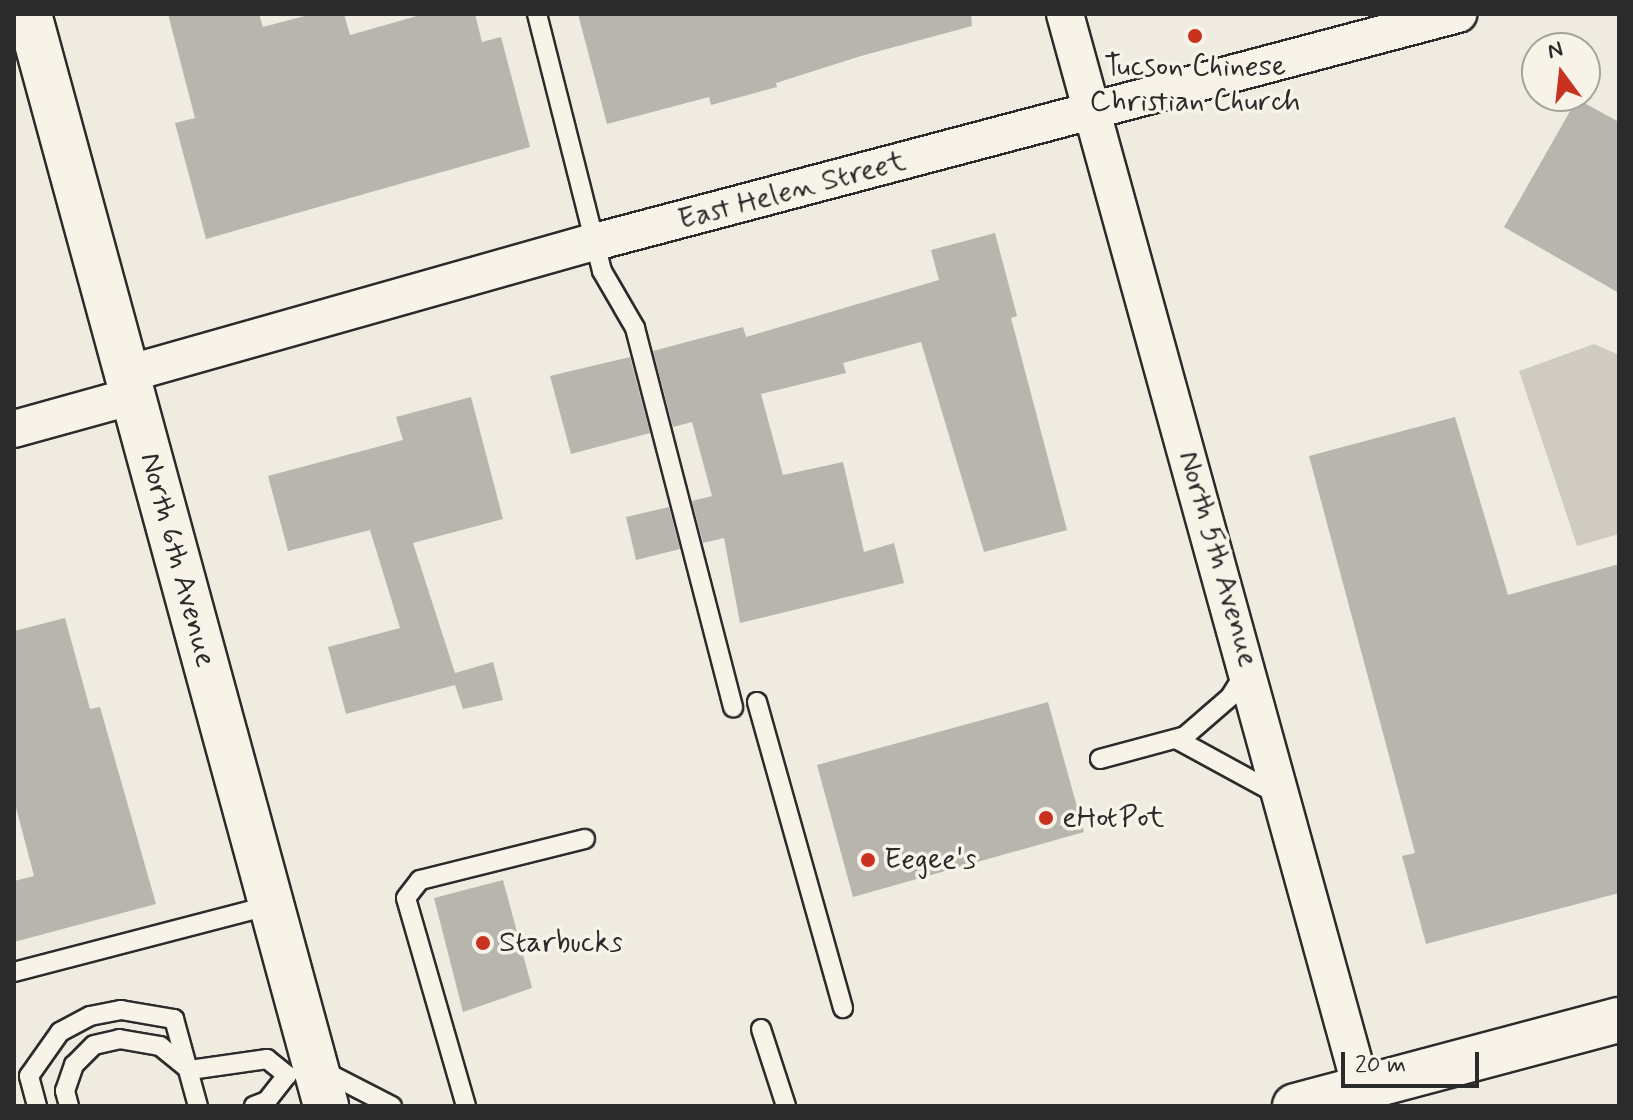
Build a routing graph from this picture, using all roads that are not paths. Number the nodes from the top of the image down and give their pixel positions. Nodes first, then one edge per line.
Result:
1 (29, 14) edge
2 (537, 14) edge
3 (1065, 14) edge
4 (1458, 14) edge
5 (1092, 111) junction
6 (595, 242) junction
7 (130, 385) junction
8 (14, 429) edge
9 (1249, 667) junction
10 (757, 702) dead end
11 (733, 708) dead end
12 (1178, 740) junction
13 (1100, 759) dead end
14 (1282, 798) junction
15 (585, 839) dead end
16 (271, 904) junction
17 (14, 972) edge
18 (843, 1008) dead end
19 (1619, 1020) edge
20 (761, 1029) dead end
21 (190, 1070) junction
22 (309, 1082) edge
23 (1363, 1097) edge
24 (37, 1106) edge
25 (69, 1106) edge
26 (198, 1106) edge
27 (254, 1106) edge
28 (392, 1106) edge
29 (466, 1106) edge
30 (786, 1106) edge
31 (1295, 1106) edge

1 - 7 street, North 6th Avenue
2 - 6 lane
3 - 5 street, North 5th Avenue
4 - 5 street, East Helen Street
5 - 6 street, East Helen Street
5 - 9 street, North 5th Avenue
6 - 7 street, East Helen Street
6 - 11 lane
7 - 8 street, East Helen Street
7 - 16 street, North 6th Avenue
9 - 12 lane
9 - 14 street, North 5th Avenue
10 - 18 lane
12 - 13 lane
12 - 14 lane
14 - 23 street, North 5th Avenue
15 - 29 lane
16 - 17 lane
16 - 22 street, North 6th Avenue
19 - 23 street
20 - 30 lane
21 - 22 lane
21 - 24 lane
21 - 25 lane
21 - 26 lane
22 - 27 lane
22 - 28 lane
23 - 31 street

